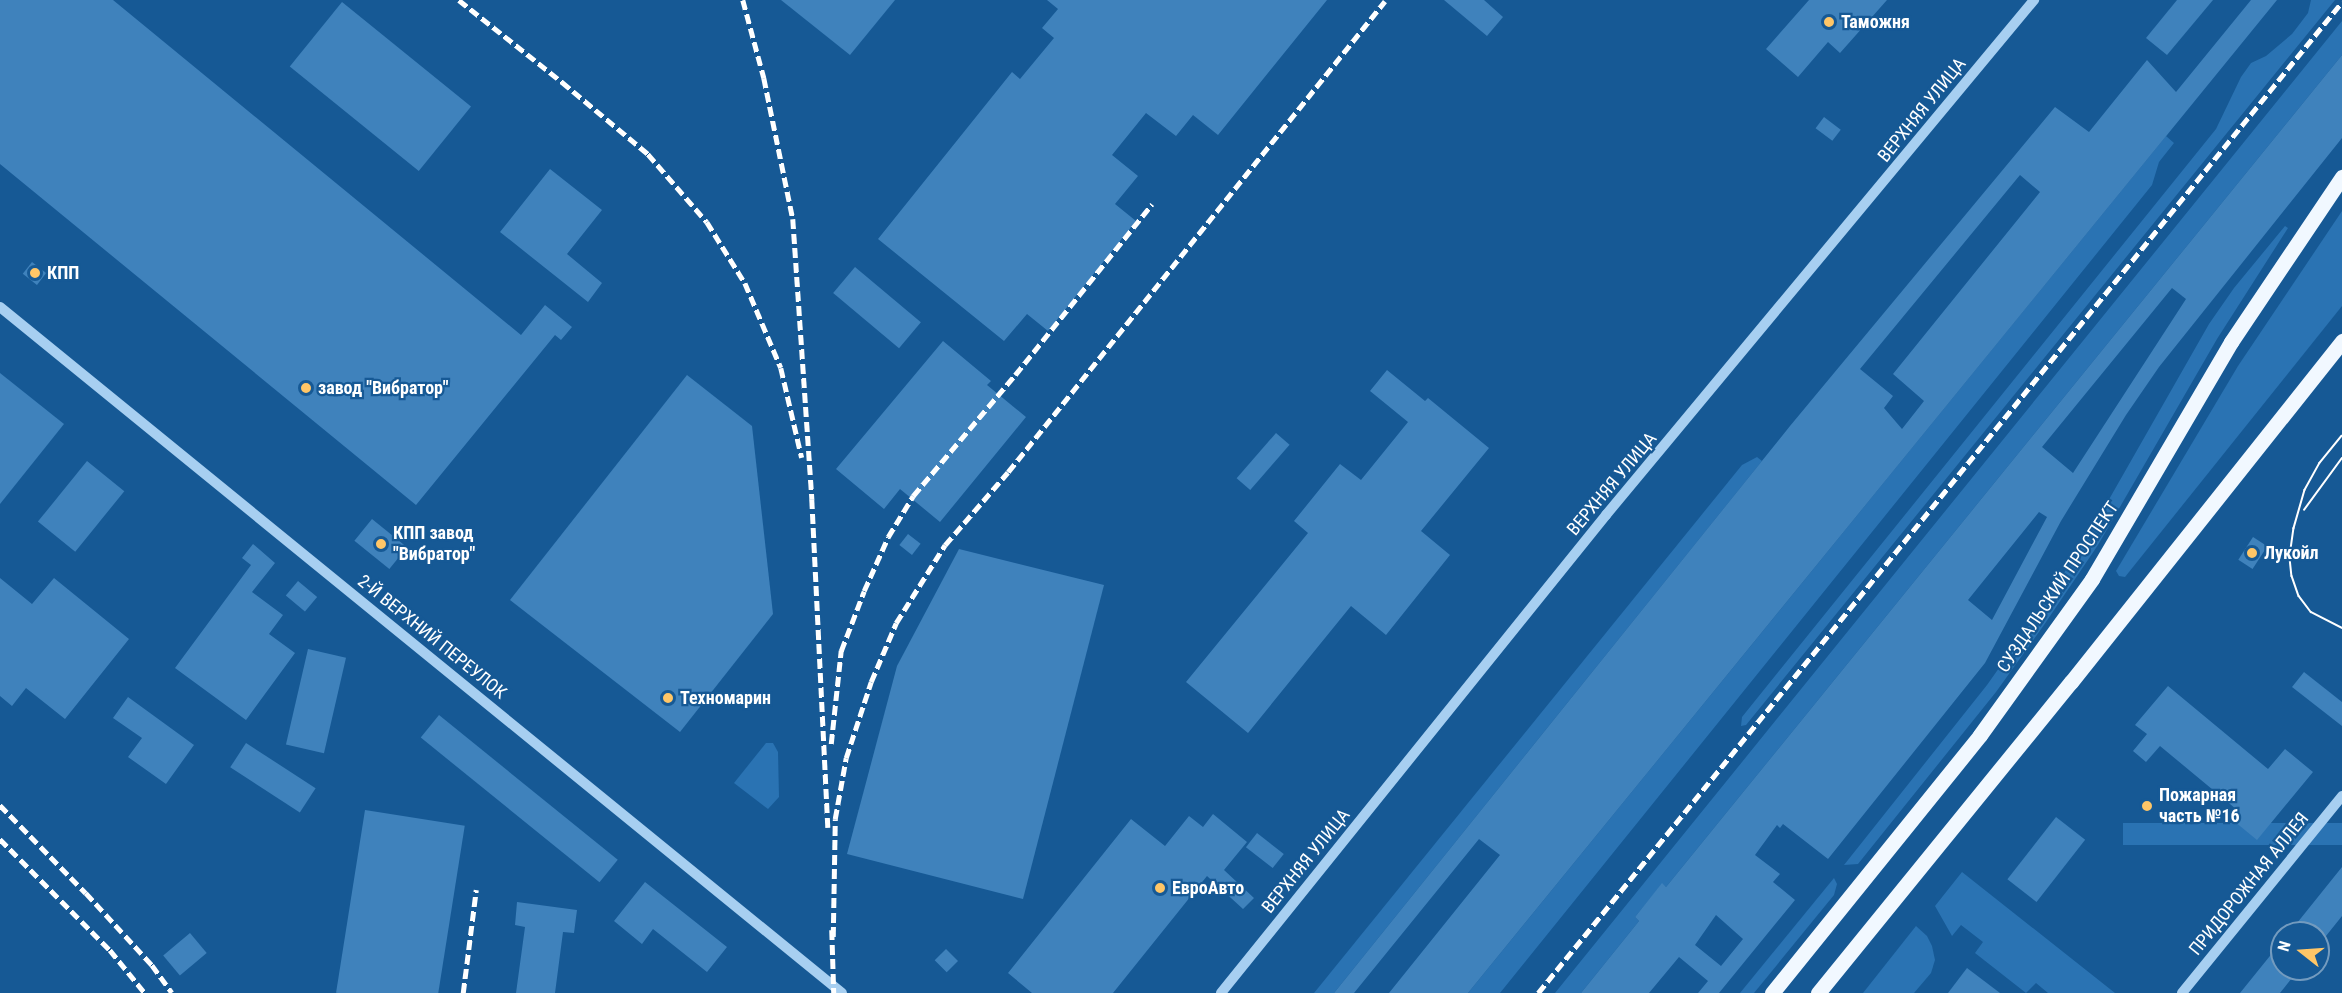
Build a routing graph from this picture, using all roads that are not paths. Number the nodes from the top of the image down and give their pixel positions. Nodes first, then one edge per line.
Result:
1 (2034, 0) edge
2 (2342, 177) edge
3 (0, 307) edge
4 (2342, 341) edge
5 (2342, 796) edge
6 (842, 993) edge
7 (1221, 993) edge
8 (1772, 993) edge
9 (1818, 993) edge
10 (2182, 993) edge

1 - 7 street, ВЕРХНЯЯ УЛИЦА
2 - 8 main road, СУЗДАЛЬСКИЙ ПРОСПЕКТ
3 - 6 street, 2-Й ВЕРХНИЙ ПЕРЕУЛОК
4 - 9 main road
5 - 10 street, ПРИДОРОЖНАЯ АЛЛЕЯ

